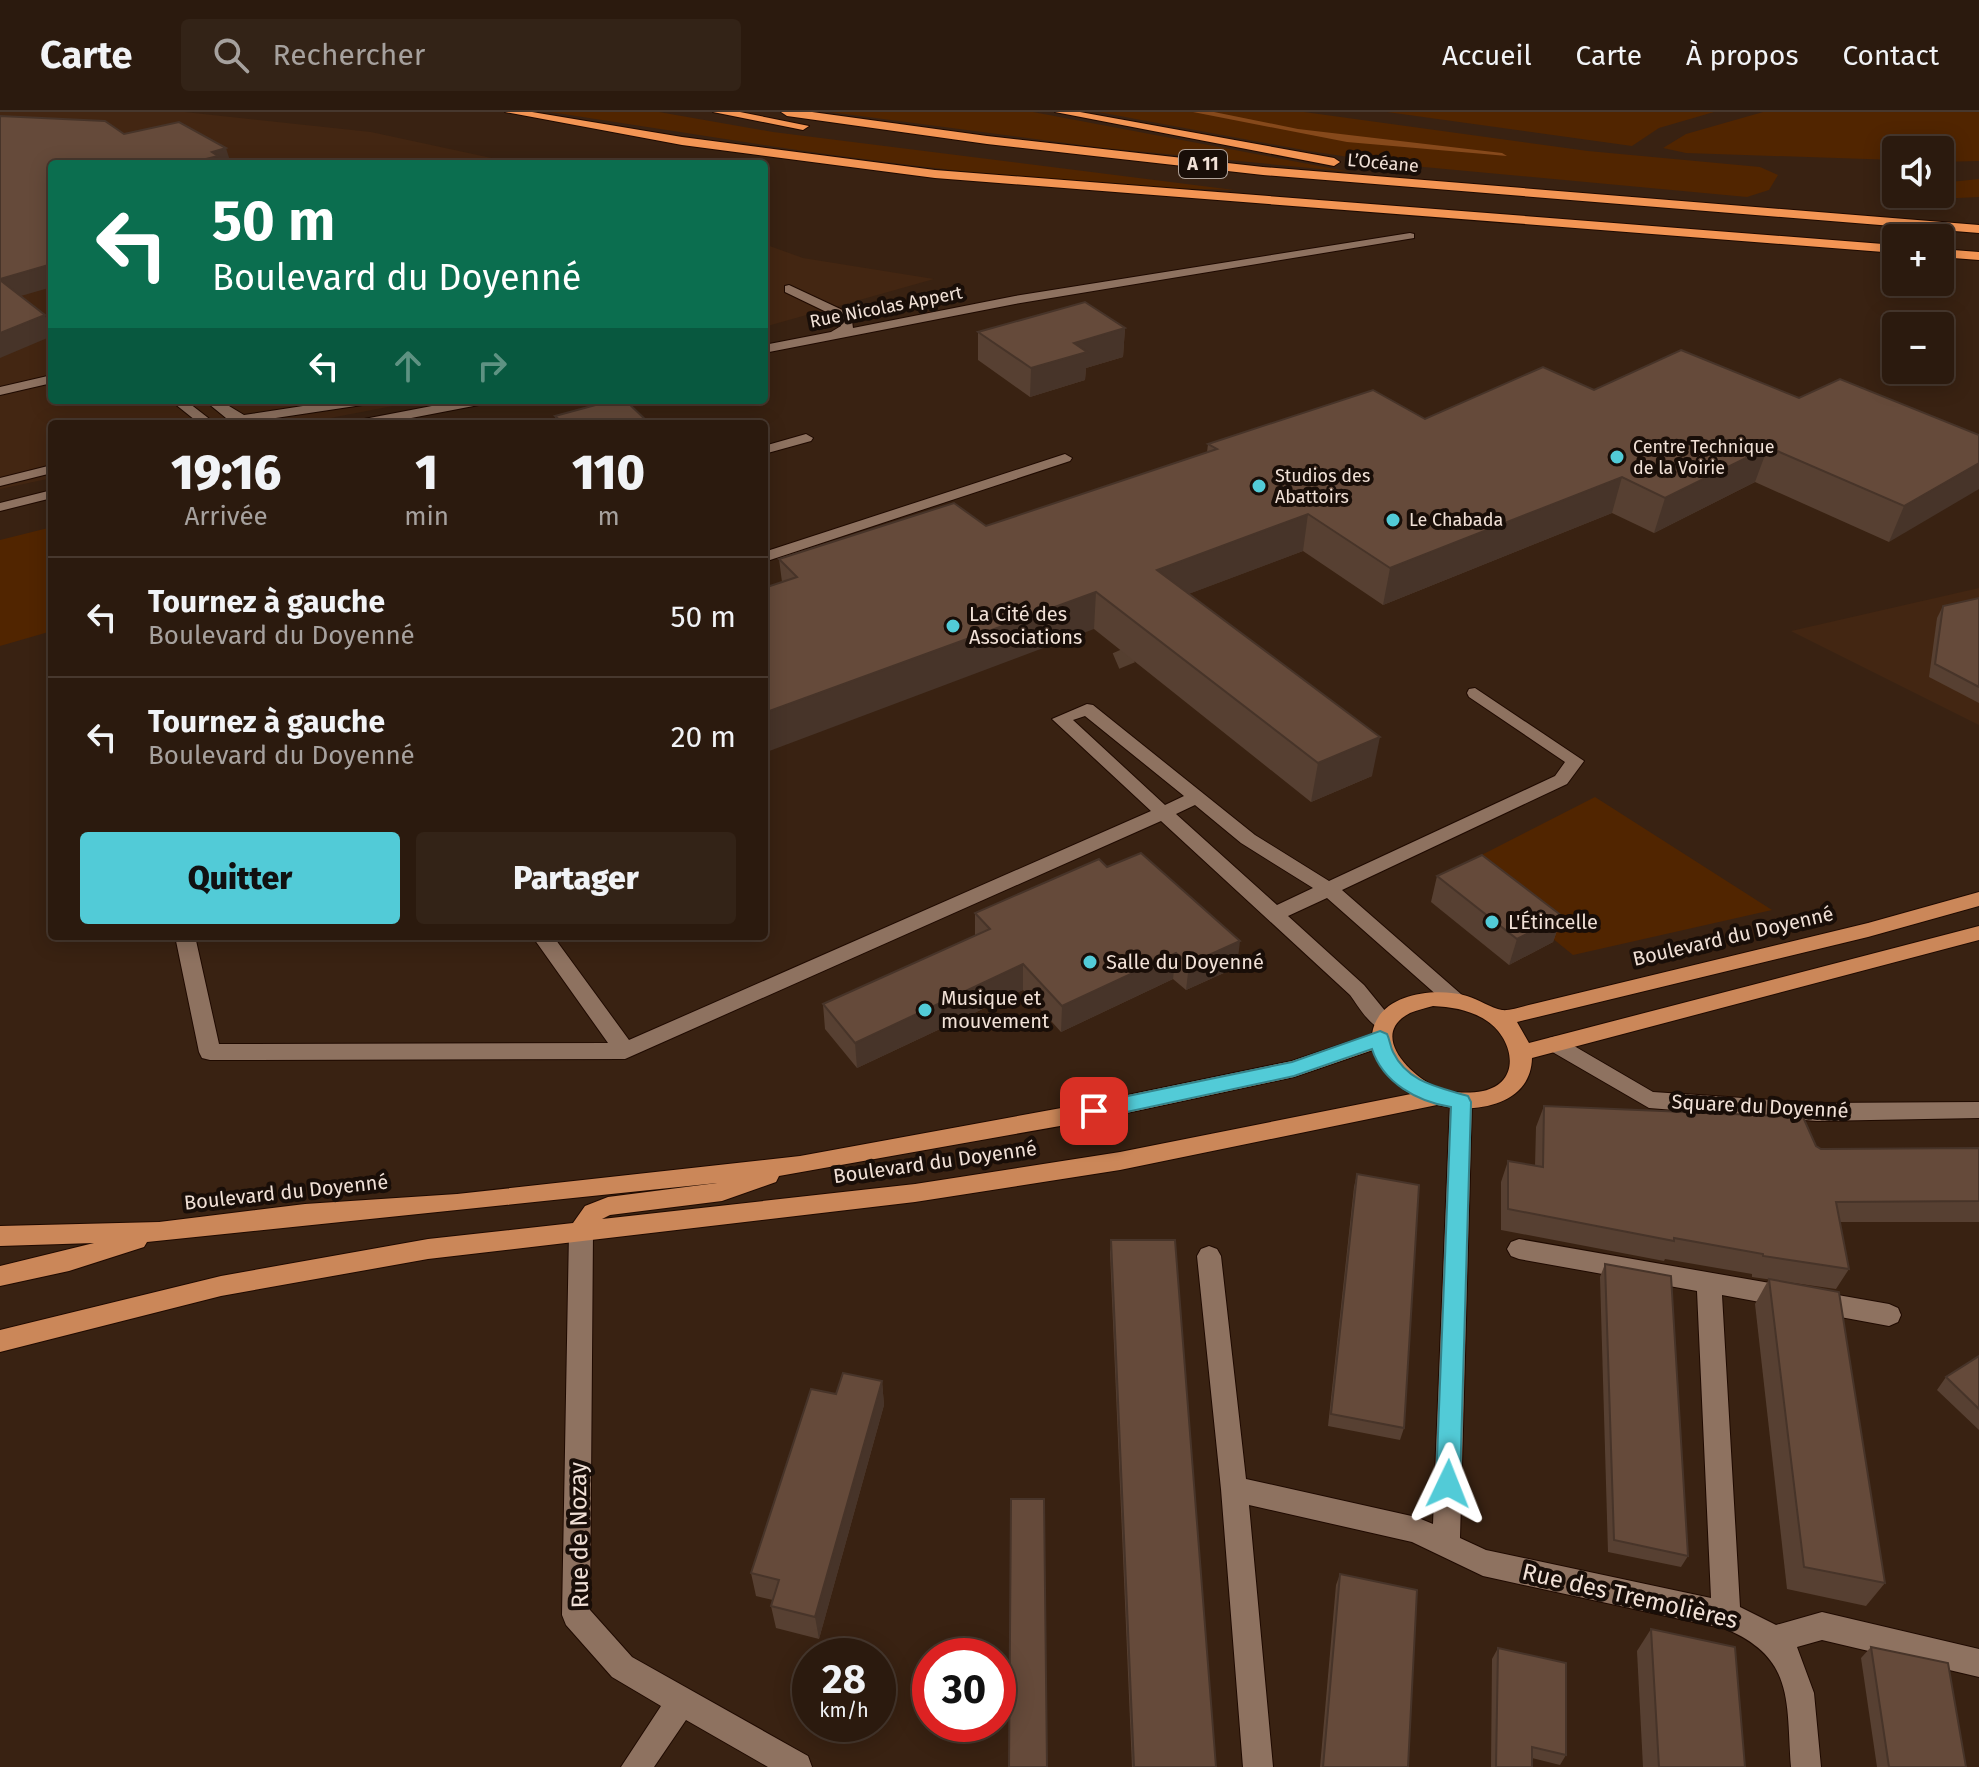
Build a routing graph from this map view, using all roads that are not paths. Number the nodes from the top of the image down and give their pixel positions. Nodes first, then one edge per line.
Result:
1 (511, 112) edge
2 (719, 112) edge
3 (787, 112) edge
4 (1061, 112) edge
5 (1908, 224) edge
6 (1918, 224) edge
7 (1954, 227) edge
8 (1979, 229) edge
9 (1410, 236) dead end
10 (1882, 236) edge
11 (1954, 242) edge
12 (1979, 244) edge
13 (1882, 248) edge
14 (1954, 254) edge
15 (1979, 256) edge
16 (789, 289) dead end
17 (834, 336) junction
18 (768, 340) edge
19 (782, 346) junction
20 (768, 348) edge
21 (48, 380) edge
22 (0, 391) edge
23 (182, 404) edge
24 (216, 404) edge
25 (311, 404) edge
26 (346, 404) edge
27 (463, 404) edge
28 (318, 409) junction
29 (204, 420) edge
30 (334, 420) dead end
31 (380, 420) edge
32 (806, 438) dead end
33 (768, 449) edge
34 (1065, 458) dead end
35 (48, 470) edge
36 (0, 482) edge
37 (48, 495) edge
38 (0, 507) edge
39 (768, 556) edge
40 (1475, 693) dead end
41 (1196, 798) junction
42 (1162, 813) junction
43 (1330, 890) junction
44 (1979, 899) edge
45 (1275, 914) junction
46 (1979, 933) edge
47 (186, 940) edge
48 (545, 940) edge
49 (1455, 1000) junction
50 (1498, 1018) junction
51 (1382, 1031) junction
52 (1557, 1044) junction
53 (625, 1051) junction
54 (1523, 1052) junction
55 (1435, 1097) junction
56 (1461, 1102) junction
57 (1979, 1110) edge
58 (800, 1165) junction
59 (159, 1232) junction
60 (581, 1232) junction
61 (0, 1236) edge
62 (1519, 1249) dead end
63 (1209, 1256) dead end
64 (0, 1276) edge
65 (1709, 1284) junction
66 (1889, 1315) dead end
67 (0, 1341) edge
68 (1234, 1489) junction
69 (1446, 1545) junction
70 (1726, 1615) junction
71 (1776, 1639) junction
72 (1979, 1663) edge
73 (682, 1701) junction
74 (636, 1767) edge
75 (797, 1767) edge
76 (1258, 1767) edge
77 (1806, 1767) edge

1 - 13 highway
2 - 10 highway, L’Océane / A 11
3 - 5 highway, L’Océane / A 11
4 - 6 highway
7 - 8 highway, L’Océane / A 11
9 - 17 street, Rue Nicolas Appert
11 - 12 highway
14 - 15 highway
16 - 17 street
17 - 19 street, Rue Nicolas Appert
18 - 19 street
19 - 20 street, Rue Nicolas Appert
21 - 22 street
23 - 29 street
24 - 28 street
25 - 28 street
26 - 28 street
27 - 31 street
28 - 30 street
32 - 33 street
34 - 39 street
35 - 36 street
37 - 38 street
40 - 43 street
41 - 42 street
41 - 42 street
41 - 43 street
42 - 45 street
42 - 53 street
43 - 45 street
43 - 49 street
44 - 50 main road, Boulevard du Doyenné
45 - 51 street
46 - 52 main road
47 - 53 street
48 - 53 street
49 - 50 main road, Boulevard du Doyenné
49 - 51 main road, Boulevard du Doyenné
50 - 54 main road, Boulevard du Doyenné
51 - 55 main road, Boulevard du Doyenné
51 - 58 main road, Boulevard du Doyenné
52 - 54 main road
52 - 57 street, Square du Doyenné
54 - 56 main road, Boulevard du Doyenné
55 - 56 main road, Boulevard du Doyenné
55 - 60 main road, Boulevard du Doyenné
56 - 69 street
58 - 59 main road, Boulevard du Doyenné
58 - 60 main road, Boulevard du Doyenné
59 - 61 main road, Boulevard du Doyenné
59 - 64 main road, Boulevard du Doyenné
60 - 67 main road, Boulevard du Doyenné
60 - 73 street, Rue de Nozay
62 - 65 street
63 - 68 street
65 - 66 street
65 - 70 street
68 - 69 street, Rue des Tremolières
68 - 76 street
69 - 70 street, Rue des Tremolières
70 - 71 street, Rue des Tremolières
71 - 72 street
71 - 77 street
73 - 74 street
73 - 75 street, Rue de Nozay

